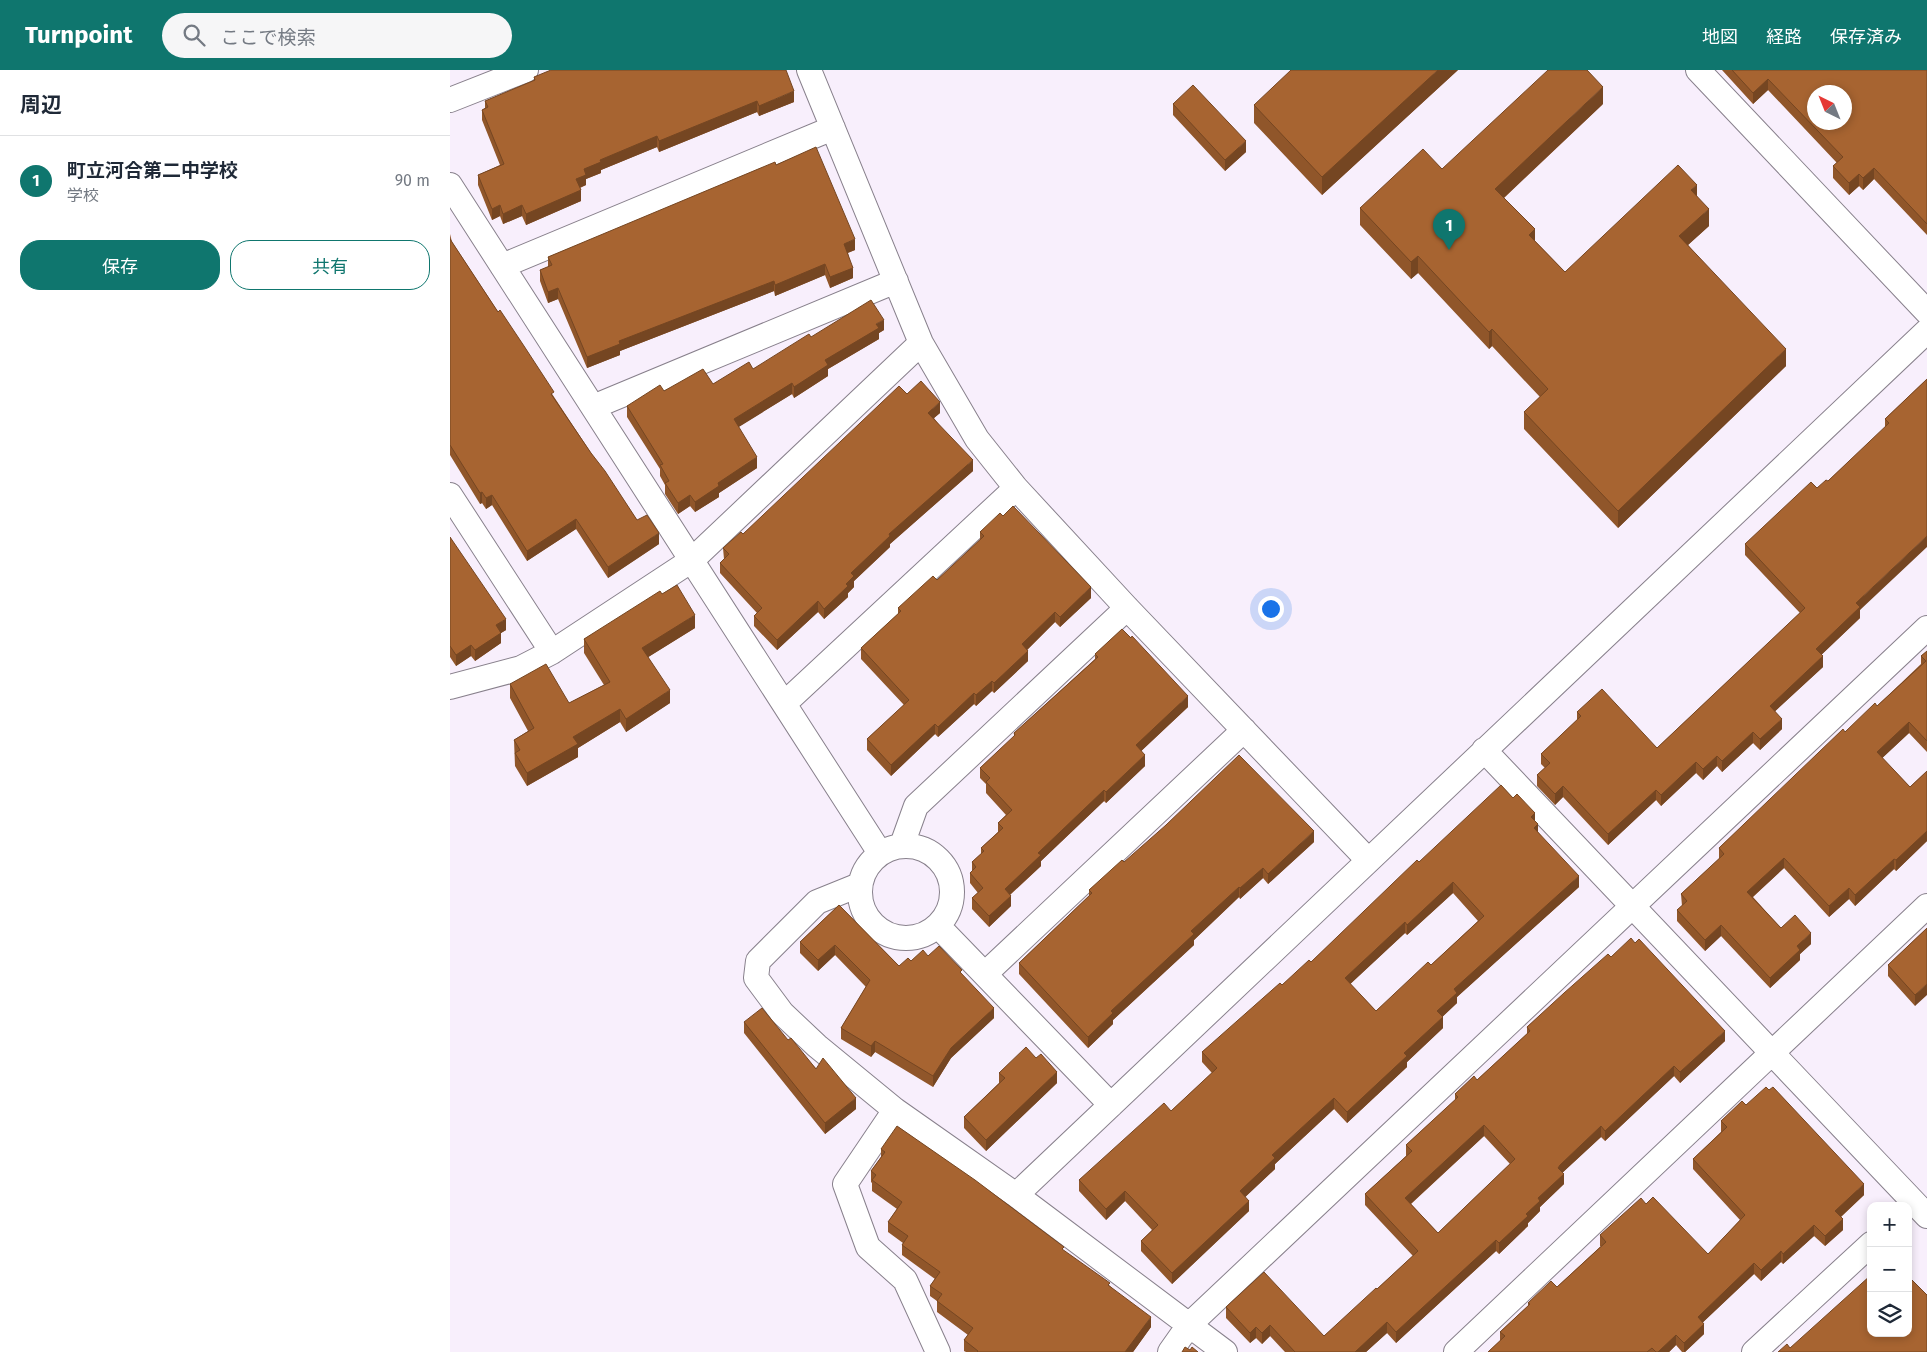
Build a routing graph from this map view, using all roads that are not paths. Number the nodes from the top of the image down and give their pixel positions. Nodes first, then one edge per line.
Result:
1 (526, 70) edge
2 (809, 70) edge
3 (1698, 70) edge
4 (450, 100) edge
5 (833, 128) junction
6 (450, 185) edge
7 (502, 266) junction
8 (896, 281) junction
9 (1927, 312) edge
10 (1927, 331) edge
11 (921, 343) junction
12 (593, 407) junction
13 (1016, 488) junction
14 (450, 495) edge
15 (692, 560) junction
16 (1127, 608) junction
17 (1927, 628) edge
18 (552, 652) junction
19 (450, 687) edge
20 (785, 703) junction
21 (1244, 730) junction
22 (1484, 750) junction
23 (891, 849) junction
24 (1368, 860) junction
25 (859, 885) junction
26 (1927, 906) edge
27 (1633, 907) junction
28 (938, 926) junction
29 (986, 973) junction
30 (1772, 1054) junction
31 (1110, 1105) junction
32 (895, 1110) junction
33 (1016, 1195) junction
34 (1919, 1205) edge
35 (1868, 1247) edge
36 (1189, 1325) junction
37 (938, 1352) edge
38 (1170, 1352) edge
39 (1224, 1352) edge
40 (1456, 1352) edge
41 (1754, 1352) edge

1 - 4 street
2 - 5 street
3 - 9 street
5 - 7 street
5 - 8 street
6 - 7 street
7 - 12 street
8 - 11 street
8 - 12 street
10 - 22 street
11 - 13 street
11 - 15 street
12 - 15 street
13 - 16 street
13 - 20 street
14 - 18 street
15 - 18 street
15 - 20 street
16 - 21 street
16 - 23 street
17 - 27 street
18 - 19 street
20 - 23 street
21 - 24 street
21 - 29 street
22 - 24 street
22 - 27 street
23 - 25 street
23 - 28 street
24 - 31 street
25 - 28 street
25 - 32 street
26 - 30 street
27 - 30 street
27 - 36 street
28 - 29 street
29 - 31 street
30 - 34 street
30 - 40 street
31 - 33 street
32 - 33 street
32 - 37 street
33 - 36 street
35 - 41 street
36 - 38 street
36 - 39 street

